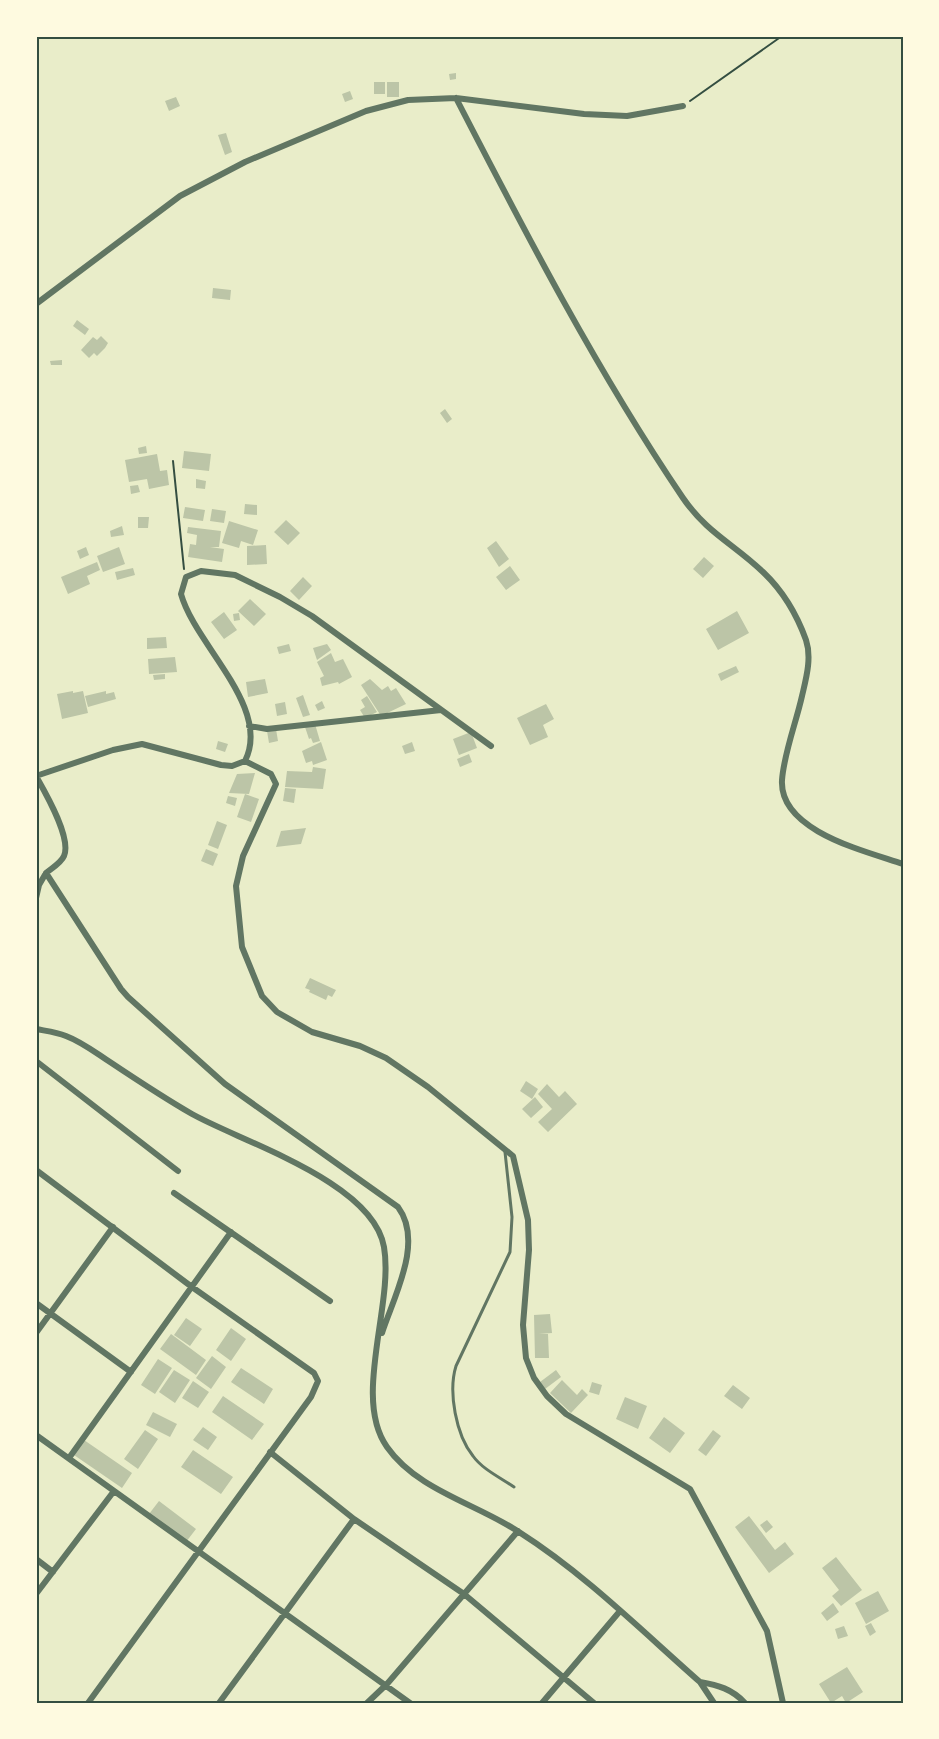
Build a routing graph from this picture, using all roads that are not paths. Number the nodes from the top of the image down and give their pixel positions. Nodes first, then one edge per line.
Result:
1 (456, 98) junction
2 (683, 106) road end
3 (36, 304) edge
4 (441, 710) junction
5 (249, 726) junction
6 (491, 746) dead end
7 (245, 761) junction
8 (36, 776) edge
9 (903, 864) edge
10 (46, 873) junction
11 (36, 898) edge
12 (36, 1028) edge
13 (36, 1061) edge
14 (504, 1147) junction
15 (36, 1170) edge
16 (178, 1171) dead end
17 (174, 1193) dead end
18 (113, 1227) junction
19 (231, 1232) junction
20 (192, 1287) junction
21 (330, 1301) dead end
22 (36, 1303) edge
23 (51, 1314) junction
24 (36, 1333) edge
25 (379, 1342) junction
26 (131, 1372) junction
27 (36, 1435) edge
28 (270, 1452) junction
29 (69, 1458) junction
30 (514, 1487) dead end
31 (114, 1491) junction
32 (354, 1519) junction
33 (518, 1531) junction
34 (196, 1551) junction
35 (36, 1559) edge
36 (53, 1572) junction
37 (36, 1594) edge
38 (464, 1594) junction
39 (620, 1611) junction
40 (284, 1614) junction
41 (564, 1677) junction
42 (700, 1682) junction
43 (387, 1684) junction
44 (88, 1703) edge
45 (219, 1703) edge
46 (367, 1703) edge
47 (410, 1703) edge
48 (542, 1703) edge
49 (594, 1703) edge
50 (714, 1703) edge
51 (745, 1703) edge
52 (783, 1703) edge

1 - 2 street
1 - 3 street
1 - 9 street
4 - 5 street
4 - 5 street
4 - 6 street
5 - 7 street
7 - 8 street
7 - 14 street
8 - 10 street
10 - 11 street
10 - 25 street
12 - 25 street
13 - 16 street
14 - 30 lane
14 - 52 street
15 - 18 street
17 - 19 street
18 - 20 street
18 - 23 street
19 - 20 street
19 - 21 street
20 - 26 street
20 - 28 street
22 - 23 street
23 - 24 street
23 - 26 street
25 - 33 street
26 - 29 street
27 - 29 street
28 - 32 street
28 - 34 street
29 - 31 street
31 - 34 street
31 - 36 street
32 - 38 street
32 - 40 street
33 - 38 street
33 - 39 street
34 - 40 street
34 - 44 street
35 - 36 street
36 - 37 street
38 - 41 street
38 - 43 street
39 - 41 street
39 - 42 street
40 - 43 street
40 - 45 street
41 - 48 street
41 - 49 street
42 - 50 street
42 - 51 street
43 - 46 street
43 - 47 street

